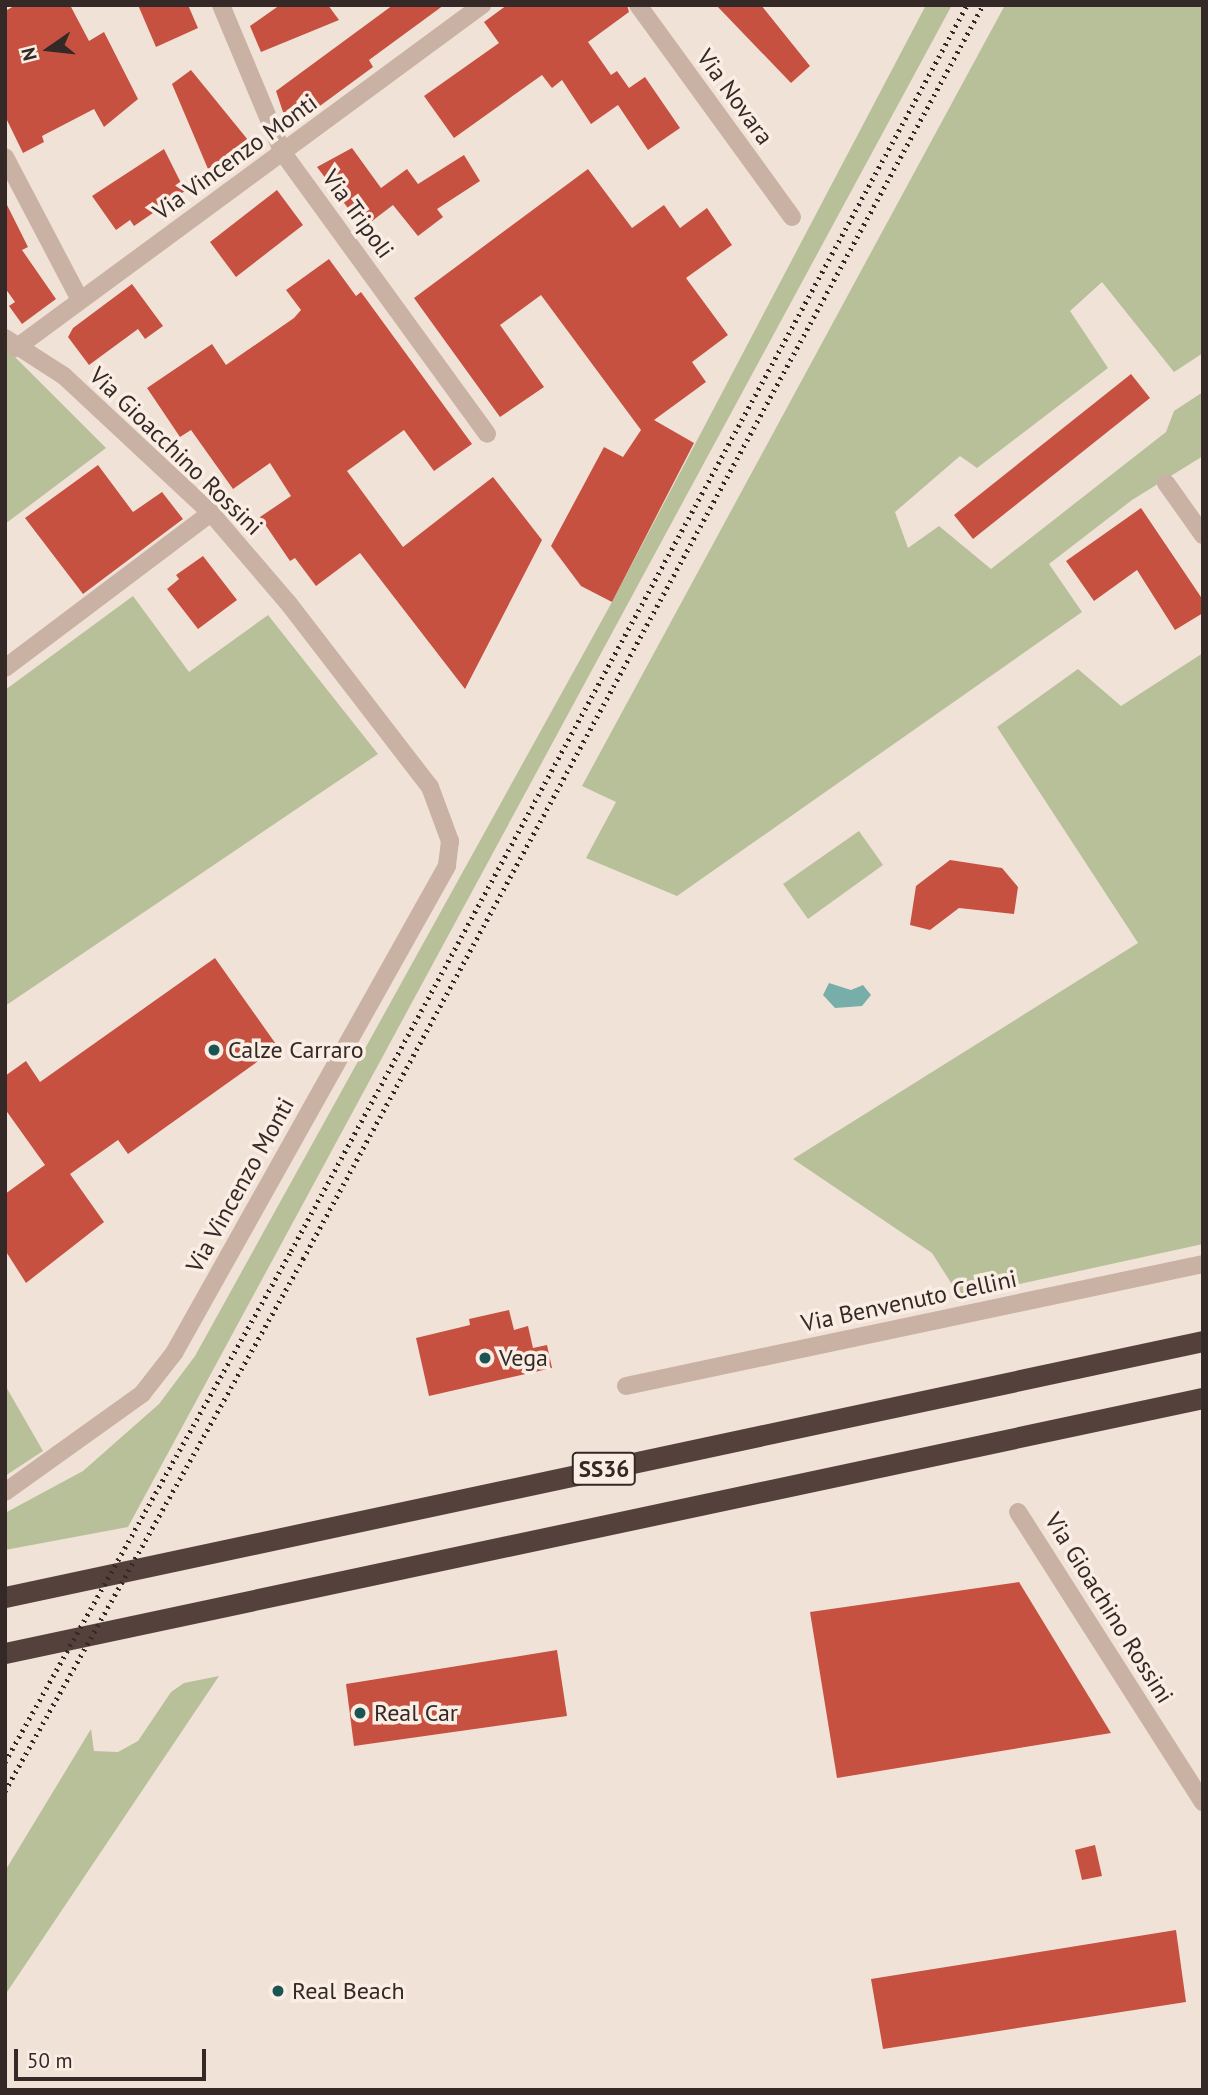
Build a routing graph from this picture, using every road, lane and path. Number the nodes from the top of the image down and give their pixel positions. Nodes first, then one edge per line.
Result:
1 (221, 5) edge
2 (482, 5) edge
3 (638, 5) edge
4 (283, 153) junction
5 (5, 157) edge
6 (792, 217) dead end
7 (80, 300) junction
8 (11, 343) edge
9 (487, 434) dead end
10 (1166, 484) dead end
11 (211, 513) junction
12 (1203, 535) edge
13 (289, 604) joint
14 (5, 668) edge
15 (1203, 1264) edge
16 (1203, 1341) edge
17 (626, 1386) dead end
18 (1203, 1398) edge
19 (5, 1492) edge
20 (1018, 1512) dead end
21 (5, 1597) edge
22 (5, 1653) edge
23 (1203, 1802) edge

1 - 4 street, Via Tripoli
2 - 4 street, Via Vincenzo Monti
3 - 6 street, Via Novara
4 - 7 street, Via Vincenzo Monti
4 - 9 street, Via Tripoli
5 - 7 street
7 - 8 street, Via Vincenzo Monti
8 - 11 street, Via Gioacchino Rossini
10 - 12 street
11 - 13 street, Via Gioacchino Rossini
11 - 14 street
13 - 19 street, Via Vincenzo Monti
15 - 17 street, Via Benvenuto Cellini
16 - 21 highway, SS36
18 - 22 highway, SS36
20 - 23 street, Via Gioachino Rossini

